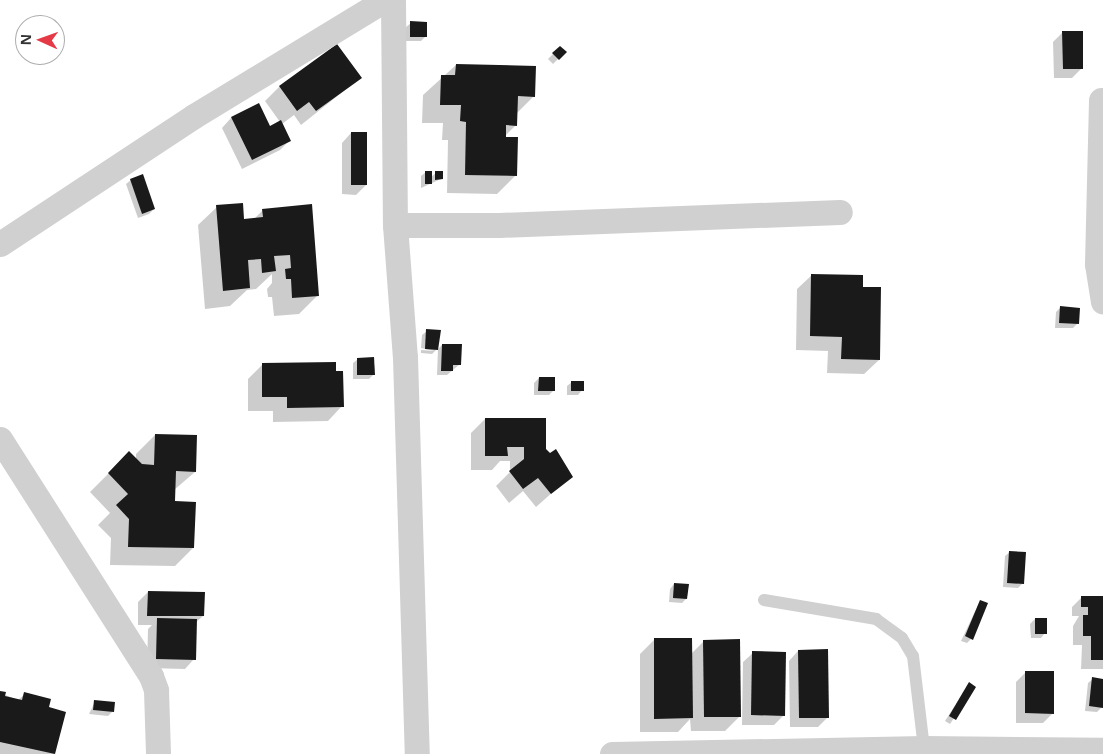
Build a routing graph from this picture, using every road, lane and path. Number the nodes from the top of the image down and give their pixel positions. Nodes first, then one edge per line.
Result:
1 (385, 0) edge
2 (393, 0) edge
3 (1101, 100) dead end
4 (840, 212) dead end
5 (395, 225) junction
6 (0, 244) edge
7 (1103, 302) edge
8 (0, 440) edge
9 (764, 600) dead end
10 (924, 748) junction
11 (1103, 750) edge
12 (158, 754) edge
13 (416, 754) edge
14 (612, 754) edge

1 - 6 street
2 - 5 street
3 - 7 street
4 - 5 street
5 - 13 street
8 - 12 street
9 - 10 lane
10 - 11 street
10 - 14 street

